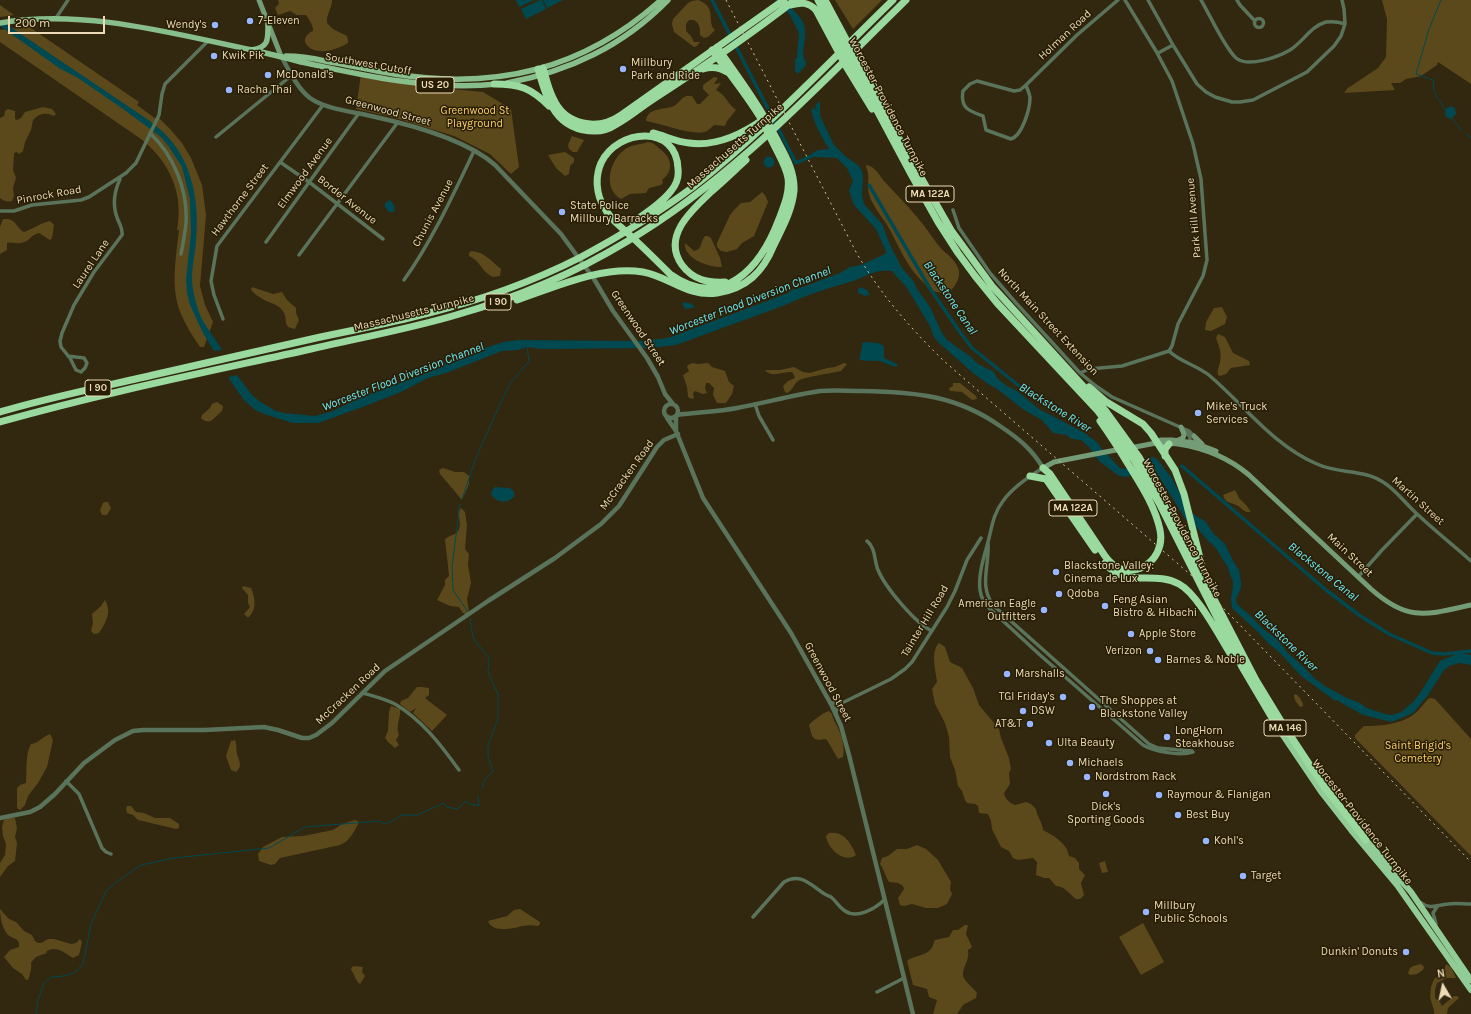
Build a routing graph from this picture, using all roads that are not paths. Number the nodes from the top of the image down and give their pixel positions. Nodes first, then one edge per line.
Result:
1 (68, 0) edge
2 (259, 0) edge
3 (661, 0) edge
4 (668, 0) edge
5 (818, 0) edge
6 (825, 0) edge
7 (893, 0) edge
8 (906, 0) edge
9 (1118, 0) edge
10 (1125, 0) edge
11 (1148, 0) edge
12 (1201, 0) edge
13 (1237, 0) edge
14 (1342, 0) edge
15 (787, 3) edge
16 (56, 18) junction
17 (1256, 21) dead end
18 (0, 23) edge
19 (268, 24) junction
20 (1345, 24) junction
21 (208, 41) junction
22 (1173, 45) junction
23 (714, 48) junction
24 (254, 50) junction
25 (1158, 54) junction
26 (719, 55) junction
27 (281, 56) junction
28 (542, 72) junction
29 (695, 72) junction
30 (292, 74) junction
31 (729, 74) junction
32 (494, 84) junction
33 (1026, 85) junction
34 (323, 104) junction
35 (555, 112) junction
36 (359, 113) junction
37 (398, 122) junction
38 (757, 128) junction
39 (150, 132) junction
40 (216, 137) dead end
41 (764, 140) junction
42 (474, 151) junction
43 (280, 162) junction
44 (911, 174) junction
45 (120, 178) junction
46 (309, 182) junction
47 (337, 203) junction
48 (953, 210) dead end
49 (0, 211) edge
50 (616, 225) junction
51 (383, 239) dead end
52 (266, 242) dead end
53 (635, 243) junction
54 (181, 254) dead end
55 (300, 255) dead end
56 (582, 256) junction
57 (739, 278) junction
58 (404, 280) dead end
59 (692, 291) junction
60 (457, 315) junction
61 (223, 319) dead end
62 (1169, 351) junction
63 (68, 356) junction
64 (1066, 367) junction
65 (1080, 373) junction
66 (665, 394) junction
67 (755, 404) junction
68 (665, 406) junction
69 (675, 406) junction
70 (0, 412) edge
71 (690, 413) junction
72 (676, 416) junction
73 (667, 418) junction
74 (0, 422) edge
75 (1181, 427) junction
76 (677, 433) junction
77 (1194, 436) junction
78 (773, 440) dead end
79 (1177, 440) junction
80 (1156, 443) junction
81 (1169, 444) junction
82 (1192, 444) junction
83 (1202, 445) junction
84 (1165, 456) junction
85 (1133, 460) junction
86 (1234, 464) junction
87 (1043, 468) junction
88 (1141, 473) junction
89 (1030, 476) junction
90 (1046, 479) junction
91 (1417, 514) junction
92 (980, 538) dead end
93 (867, 541) dead end
94 (988, 542) junction
95 (1471, 560) edge
96 (1358, 577) junction
97 (1207, 585) junction
98 (1471, 606) edge
99 (932, 631) junction
100 (363, 693) junction
101 (1262, 702) junction
102 (830, 703) junction
103 (842, 703) junction
104 (836, 715) junction
105 (1278, 728) joint
106 (460, 770) dead end
107 (66, 781) junction
108 (0, 818) edge
109 (1366, 840) joint
110 (111, 854) dead end
111 (1415, 898) junction
112 (884, 900) junction
113 (1471, 904) edge
114 (1437, 907) junction
115 (753, 917) dead end
116 (1438, 930) junction
117 (904, 978) junction
118 (1471, 980) edge
119 (1471, 990) edge
120 (877, 992) dead end
121 (913, 1014) edge

1 - 16 street
2 - 19 main road, Greenwood Street
3 - 28 main road, Southwest Cutoff / US 20
4 - 28 main road, Southwest Cutoff / US 20
5 - 44 highway, Worcester-Providence Turnpike / MA 122A
6 - 64 highway, Worcester-Providence Turnpike / MA 122A
7 - 38 highway, Massachusetts Turnpike
8 - 41 highway, Massachusetts Turnpike
9 - 33 street, Holman Road
10 - 25 street, Park Hill Avenue
11 - 22 street
12 - 20 street
13 - 17 street
14 - 20 street
15 - 23 highway
15 - 26 highway
15 - 44 highway
16 - 18 main road, US 20
16 - 21 main road, Southwest Cutoff / US 20
19 - 24 main road
19 - 27 main road, Greenwood Street
20 - 22 street
21 - 24 main road, Southwest Cutoff / US 20
21 - 39 street, Pinrock Road
22 - 25 street
23 - 26 highway
23 - 28 highway
24 - 27 main road, Southwest Cutoff / US 20
25 - 62 street, Park Hill Avenue
26 - 29 highway
26 - 31 highway
26 - 59 highway
27 - 28 main road, Southwest Cutoff / US 20
27 - 30 street, Greenwood Street
27 - 32 main road, Southwest Cutoff / US 20
28 - 32 main road, Southwest Cutoff / US 20
28 - 35 highway
29 - 31 highway
29 - 35 highway
30 - 34 street, Greenwood Street
30 - 40 street
31 - 57 highway
32 - 35 highway
33 - 33 street
34 - 36 street, Greenwood Street
34 - 43 street, Hawthorne Street
36 - 37 street, Greenwood Street
36 - 46 street, Elmwood Avenue
37 - 42 street, Greenwood Street
37 - 47 street
38 - 50 highway
38 - 56 highway, Massachusetts Turnpike / I 90
39 - 45 street, Pinrock Road
39 - 54 street
41 - 57 highway
41 - 60 highway, Massachusetts Turnpike / I 90
42 - 58 street, Chunis Avenue
42 - 66 street, Greenwood Street
43 - 46 street, Border Avenue
43 - 61 street, Hawthorne Street
44 - 85 highway, Worcester-Providence Turnpike / MA 122A
45 - 49 street, Pinrock Road
45 - 63 street, Laurel Lane
46 - 47 street, Border Avenue
46 - 52 street, Elmwood Avenue
47 - 51 street, Border Avenue
47 - 55 street
48 - 65 street, North Main Street Extension
50 - 53 highway
50 - 56 highway
53 - 57 highway
53 - 59 highway
56 - 70 highway, Massachusetts Turnpike / I 90
59 - 60 highway
60 - 74 highway, Massachusetts Turnpike / I 90
62 - 65 street
62 - 91 street, Martin Street
63 - 63 street, Laurel Lane
64 - 80 highway, MA 122A
64 - 85 highway, Worcester-Providence Turnpike / MA 146
65 - 75 street, North Main Street Extension
66 - 68 street, Greenwood Street
66 - 69 street, Greenwood Street
67 - 71 street
67 - 78 street
67 - 87 street
68 - 69 street
68 - 73 street
69 - 71 street
69 - 72 street
71 - 72 street
72 - 73 street
72 - 76 street, Greenwood Street
73 - 76 street, Greenwood Street
75 - 77 street, North Main Street Extension
75 - 79 main road
75 - 82 street
76 - 100 street, McCracken Road
76 - 102 street, Greenwood Street
77 - 82 street
77 - 83 main road
79 - 80 main road, Main Street
79 - 82 main road, Main Street
80 - 81 main road, Main Street
80 - 84 highway
80 - 87 main road, Main Street
81 - 82 main road, Main Street
81 - 84 highway
82 - 83 main road, Main Street
82 - 86 main road, Main Street
83 - 86 main road, Main Street
84 - 97 highway
85 - 88 highway, MA 122A
85 - 88 highway, Worcester-Providence Turnpike / MA 146
86 - 96 main road, Main Street
87 - 88 highway, MA 122A
87 - 89 street
87 - 90 highway
88 - 97 highway, Worcester-Providence Turnpike / MA 146
88 - 101 highway, Worcester-Providence Turnpike / MA 146
89 - 90 highway
89 - 94 street
90 - 101 highway
91 - 95 street, Martin Street
91 - 96 street
92 - 99 street, Tainter Hill Road
93 - 99 street
94 - 94 street
96 - 98 main road, Main Street
97 - 109 highway, Worcester-Providence Turnpike / MA 146
99 - 103 street, Tainter Hill Road
100 - 106 street
100 - 107 street, McCracken Road
101 - 105 highway, Worcester-Providence Turnpike / MA 146
102 - 103 street, Tainter Hill Road
102 - 104 street, Greenwood Street
103 - 104 street
104 - 112 street, Greenwood Street
105 - 119 highway, Worcester-Providence Turnpike / MA 146
107 - 108 street, McCracken Road
107 - 110 street
109 - 111 highway, Worcester-Providence Turnpike / MA 146
111 - 114 street
111 - 116 highway, Worcester-Providence Turnpike / MA 146
112 - 115 street
112 - 117 street, Greenwood Street
113 - 114 street
114 - 116 street
116 - 118 highway, Worcester-Providence Turnpike / MA 146
117 - 120 street
117 - 121 street, Greenwood Street

